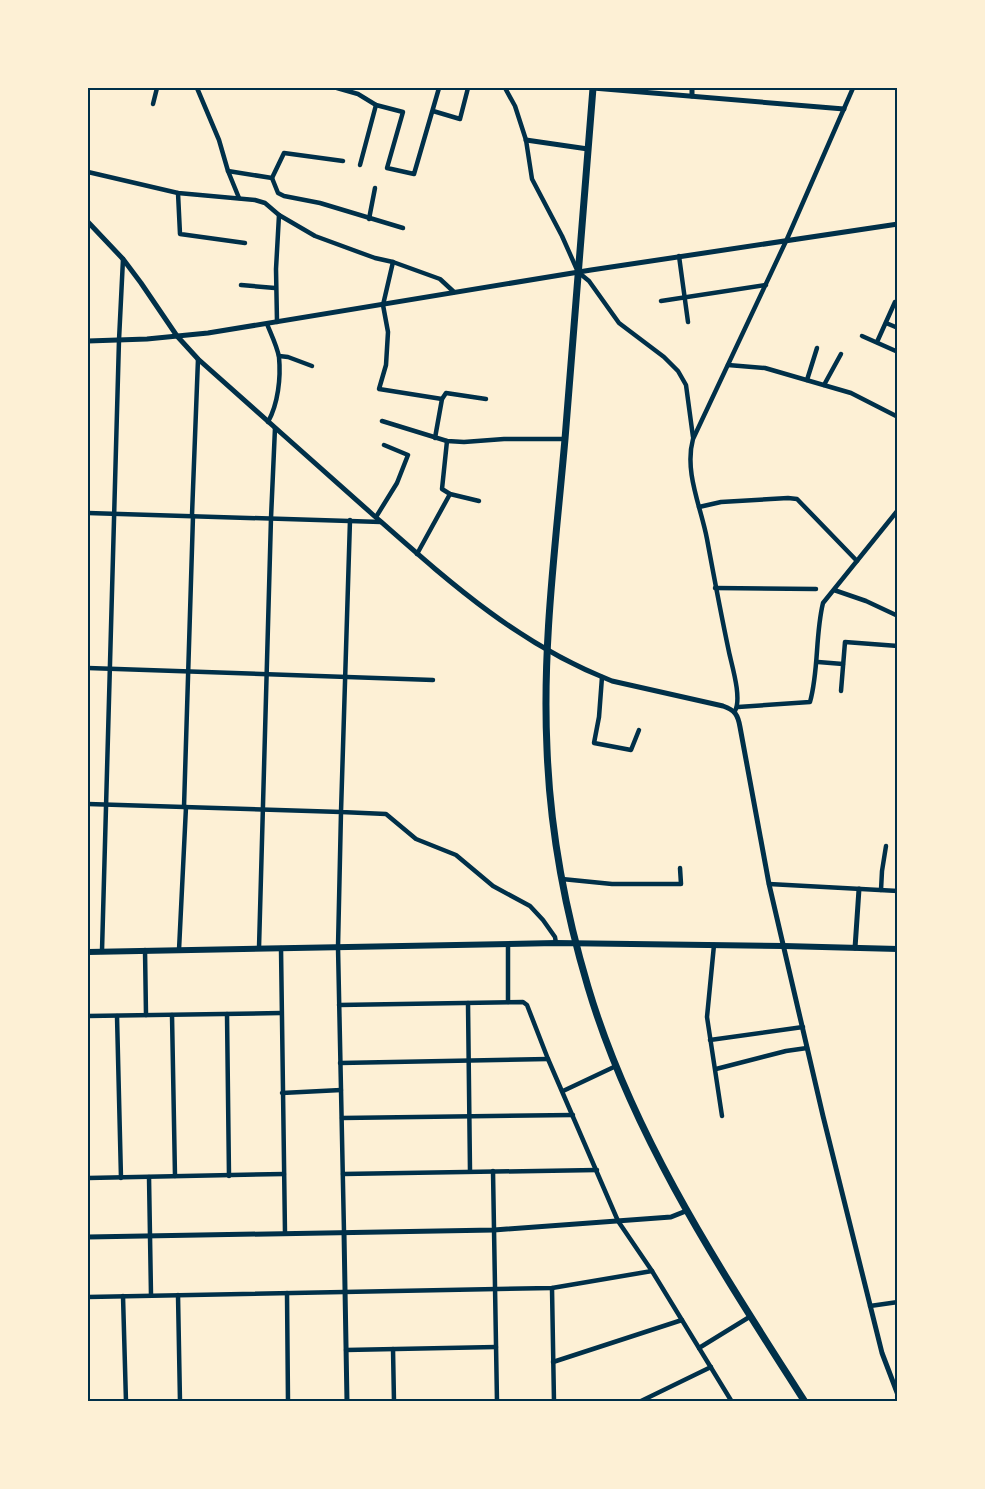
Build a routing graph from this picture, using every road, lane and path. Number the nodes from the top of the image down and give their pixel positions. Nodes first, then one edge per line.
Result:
1 (157, 88) edge
2 (197, 88) edge
3 (337, 88) edge
4 (437, 88) edge
5 (468, 88) edge
6 (504, 88) edge
7 (593, 88) edge
8 (692, 88) edge
9 (853, 88) edge
10 (692, 96) junction
11 (153, 104) dead end
12 (376, 105) junction
13 (844, 109) junction
14 (433, 112) junction
15 (526, 140) junction
16 (588, 149) junction
17 (343, 161) dead end
18 (360, 165) dead end
19 (228, 171) junction
20 (88, 172) edge
21 (272, 178) junction
22 (376, 188) dead end
23 (178, 193) junction
24 (239, 198) junction
25 (279, 215) junction
26 (369, 219) junction
27 (88, 222) edge
28 (898, 224) edge
29 (403, 228) dead end
30 (787, 239) junction
31 (246, 242) dead end
32 (680, 256) junction
33 (122, 260) junction
34 (393, 262) junction
35 (578, 272) junction
36 (241, 285) dead end
37 (766, 285) junction
38 (275, 288) junction
39 (454, 292) junction
40 (685, 297) junction
41 (662, 301) dead end
42 (898, 303) edge
43 (383, 305) junction
44 (276, 322) junction
45 (688, 322) dead end
46 (886, 323) junction
47 (268, 324) junction
48 (898, 328) edge
49 (177, 336) junction
50 (862, 336) dead end
51 (119, 340) junction
52 (88, 341) edge
53 (877, 342) junction
54 (818, 348) dead end
55 (898, 352) edge
56 (841, 354) dead end
57 (279, 356) junction
58 (198, 359) junction
59 (728, 365) junction
60 (312, 366) dead end
61 (807, 380) junction
62 (824, 385) junction
63 (442, 399) junction
64 (486, 399) dead end
65 (898, 417) edge
66 (382, 421) dead end
67 (268, 422) junction
68 (275, 428) junction
69 (435, 438) junction
70 (565, 439) junction
71 (693, 439) junction
72 (447, 441) junction
73 (384, 445) dead end
74 (450, 494) junction
75 (479, 502) dead end
76 (699, 507) junction
77 (898, 510) edge
78 (88, 513) edge
79 (114, 514) junction
80 (193, 516) junction
81 (376, 517) junction
82 (271, 518) junction
83 (350, 520) junction
84 (381, 522) junction
85 (417, 554) junction
86 (857, 561) junction
87 (715, 588) junction
88 (816, 589) dead end
89 (834, 590) junction
90 (898, 616) edge
91 (898, 646) edge
92 (547, 650) junction
93 (818, 662) junction
94 (843, 664) junction
95 (88, 668) edge
96 (110, 669) junction
97 (188, 671) junction
98 (266, 673) junction
99 (346, 676) junction
100 (602, 677) junction
101 (433, 680) dead end
102 (841, 691) dead end
103 (736, 709) junction
104 (639, 730) dead end
105 (88, 804) edge
106 (106, 804) junction
107 (185, 807) junction
108 (263, 810) junction
109 (341, 812) junction
110 (886, 846) dead end
111 (680, 868) dead end
112 (562, 879) junction
113 (769, 884) junction
114 (859, 889) junction
115 (881, 890) junction
116 (898, 891) edge
117 (556, 943) junction
118 (577, 943) junction
119 (508, 944) junction
120 (714, 945) junction
121 (784, 946) junction
122 (338, 947) junction
123 (259, 948) junction
124 (281, 948) junction
125 (855, 948) junction
126 (898, 949) edge
127 (145, 950) junction
128 (179, 950) junction
129 (102, 951) junction
130 (88, 952) edge
131 (508, 1002) junction
132 (468, 1003) junction
133 (339, 1005) junction
134 (281, 1013) junction
135 (227, 1014) junction
136 (146, 1015) junction
137 (172, 1015) junction
138 (88, 1016) edge
139 (117, 1016) junction
140 (803, 1027) junction
141 (710, 1040) junction
142 (807, 1048) junction
143 (548, 1059) junction
144 (469, 1061) junction
145 (340, 1063) junction
146 (616, 1066) junction
147 (716, 1069) junction
148 (341, 1090) junction
149 (563, 1091) junction
150 (282, 1093) junction
151 (573, 1115) junction
152 (469, 1116) junction
153 (722, 1116) dead end
154 (342, 1118) junction
155 (597, 1170) junction
156 (493, 1171) junction
157 (470, 1172) junction
158 (284, 1174) junction
159 (343, 1174) junction
160 (175, 1176) junction
161 (229, 1176) junction
162 (149, 1177) junction
163 (88, 1178) edge
164 (121, 1178) junction
165 (686, 1211) junction
166 (618, 1221) junction
167 (494, 1230) junction
168 (344, 1232) junction
169 (285, 1233) junction
170 (150, 1236) junction
171 (88, 1237) edge
172 (652, 1271) junction
173 (552, 1288) junction
174 (496, 1290) junction
175 (345, 1291) junction
176 (288, 1292) junction
177 (152, 1295) junction
178 (178, 1295) junction
179 (123, 1296) junction
180 (88, 1297) edge
181 (898, 1302) edge
182 (870, 1306) junction
183 (751, 1316) junction
184 (682, 1320) junction
185 (496, 1347) junction
186 (699, 1348) junction
187 (393, 1349) junction
188 (346, 1350) junction
189 (554, 1362) junction
190 (711, 1367) junction
191 (898, 1395) edge
192 (126, 1402) edge
193 (180, 1402) edge
194 (288, 1402) edge
195 (347, 1402) edge
196 (394, 1402) edge
197 (497, 1402) edge
198 (554, 1402) edge
199 (639, 1402) edge
200 (732, 1402) edge
201 (805, 1402) edge

1 - 11 street
2 - 19 street
3 - 12 street
4 - 14 street
5 - 14 street
6 - 15 street
7 - 10 street
7 - 16 main road
8 - 10 street
9 - 13 street
10 - 13 street
12 - 14 street
12 - 18 street
13 - 30 street
15 - 16 street
15 - 35 street
16 - 35 main road
17 - 21 street
19 - 21 street
19 - 24 street
20 - 23 street
21 - 26 street
22 - 26 street
23 - 24 street
23 - 31 street
24 - 25 street
25 - 34 street
25 - 38 street
26 - 29 street
27 - 33 street
28 - 30 street
30 - 32 street
30 - 37 street
32 - 35 street
32 - 40 street
33 - 49 street
33 - 51 street
34 - 39 street
34 - 43 street
35 - 39 street
35 - 70 main road
35 - 71 street
36 - 38 street
37 - 40 street
37 - 59 street
38 - 44 street
39 - 43 street
40 - 41 street
40 - 45 street
42 - 46 street
43 - 44 street
43 - 63 street
44 - 47 street
46 - 48 street
46 - 53 street
47 - 49 street
47 - 57 street
49 - 51 street
49 - 58 street
50 - 53 street
51 - 52 street
51 - 79 street
53 - 55 street
54 - 61 street
56 - 62 street
57 - 60 street
57 - 67 street
58 - 67 street
58 - 80 street
59 - 61 street
59 - 71 street
61 - 62 street
62 - 65 street
63 - 64 street
63 - 69 street
66 - 69 street
67 - 68 street
68 - 81 street
68 - 82 street
69 - 72 street
70 - 72 street
70 - 92 main road
71 - 76 street
72 - 74 street
73 - 81 street
74 - 75 street
74 - 85 street
76 - 86 street
76 - 87 street
77 - 86 street
78 - 79 street
79 - 80 street
79 - 96 street
80 - 82 street
80 - 97 street
81 - 84 street
82 - 83 street
82 - 98 street
83 - 84 street
83 - 99 street
84 - 85 street
85 - 92 street
86 - 89 street
87 - 88 street
87 - 103 street
89 - 90 street
89 - 93 street
91 - 94 street
92 - 100 street
92 - 112 main road
93 - 94 street
93 - 103 street
94 - 102 street
95 - 96 street
96 - 97 street
96 - 106 street
97 - 98 street
97 - 107 street
98 - 99 street
98 - 108 street
99 - 101 street
99 - 109 street
100 - 103 street
100 - 104 street
103 - 113 street
105 - 106 street
106 - 107 street
106 - 129 street
107 - 108 street
107 - 128 street
108 - 109 street
108 - 123 street
109 - 117 street
109 - 122 street
110 - 115 street
111 - 112 street
112 - 118 main road
113 - 114 street
113 - 121 street
114 - 115 street
114 - 125 street
115 - 116 street
117 - 118 main road
117 - 119 main road
118 - 120 main road
118 - 146 main road
119 - 122 main road
119 - 131 street
120 - 121 main road
120 - 141 street
121 - 125 main road
121 - 140 street
122 - 124 main road
122 - 133 street
123 - 124 main road
123 - 128 main road
124 - 134 street
125 - 126 main road
127 - 128 main road
127 - 129 main road
127 - 136 street
129 - 130 main road
131 - 132 street
131 - 143 street
132 - 133 street
132 - 144 street
133 - 145 street
134 - 135 street
134 - 150 street
135 - 137 street
135 - 161 street
136 - 137 street
136 - 139 street
137 - 160 street
138 - 139 street
139 - 164 street
140 - 141 street
140 - 142 street
141 - 147 street
142 - 147 street
142 - 182 street
143 - 144 street
143 - 149 street
144 - 145 street
144 - 152 street
145 - 148 street
146 - 149 street
146 - 165 main road
147 - 153 street
148 - 150 street
148 - 154 street
149 - 151 street
150 - 158 street
151 - 152 street
151 - 155 street
152 - 154 street
152 - 157 street
154 - 159 street
155 - 156 street
155 - 166 street
156 - 157 street
156 - 167 street
157 - 159 street
158 - 161 street
158 - 169 street
159 - 168 street
160 - 161 street
160 - 162 street
162 - 164 street
162 - 170 street
163 - 164 street
165 - 166 street
165 - 183 main road
166 - 167 street
166 - 172 street
167 - 168 street
167 - 174 street
168 - 169 street
168 - 175 street
169 - 170 street
170 - 171 street
170 - 177 street
172 - 173 street
172 - 184 street
173 - 174 street
173 - 189 street
174 - 175 street
174 - 185 street
175 - 176 street
175 - 188 street
176 - 178 street
176 - 194 street
177 - 178 street
177 - 179 street
178 - 193 street
179 - 180 street
179 - 192 street
181 - 182 street
182 - 191 street
183 - 186 street
183 - 201 main road
184 - 186 street
184 - 189 street
185 - 187 street
185 - 197 street
186 - 190 street
187 - 188 street
187 - 196 street
188 - 195 street
189 - 198 street
190 - 199 street
190 - 200 street

